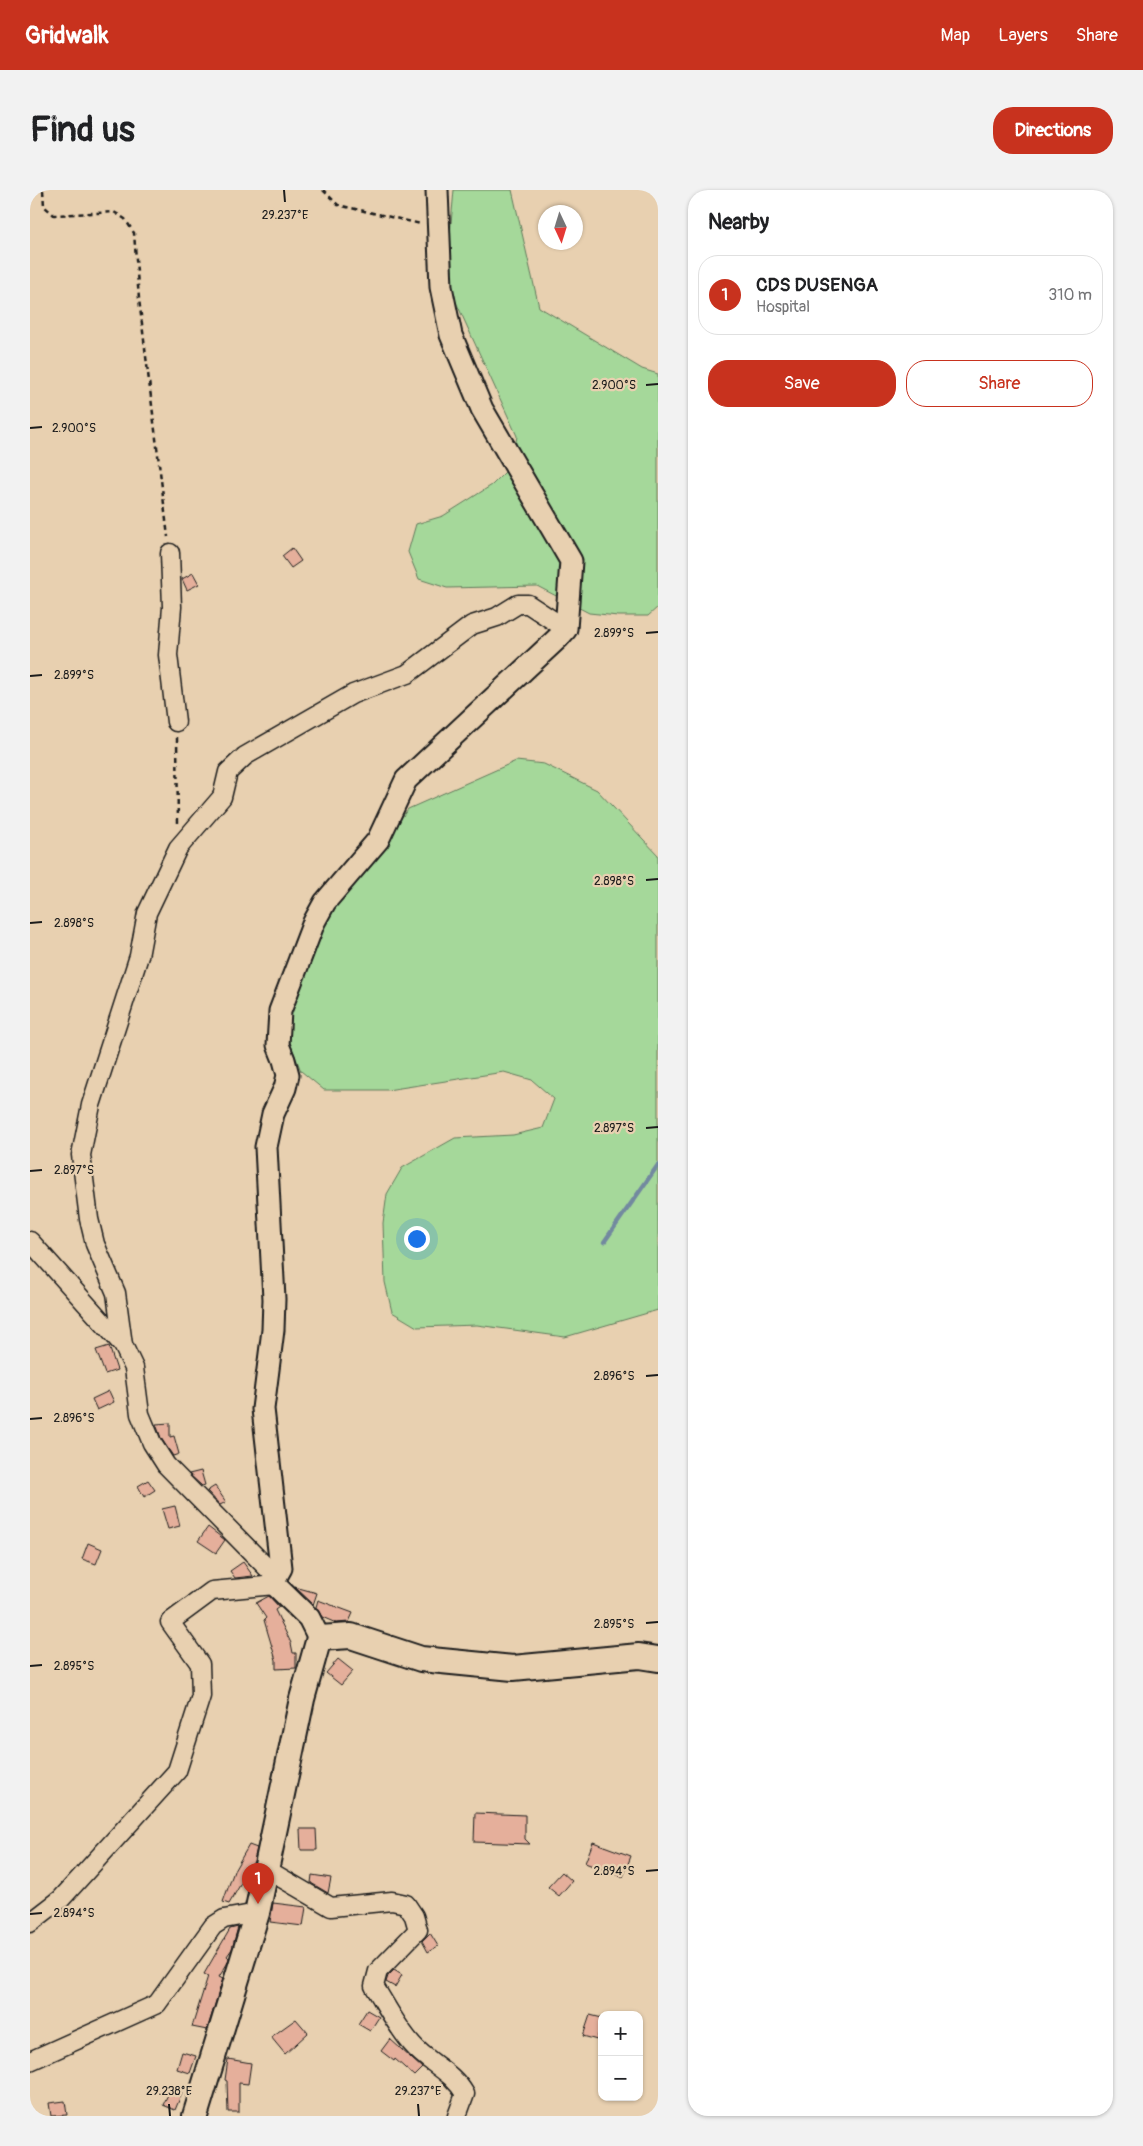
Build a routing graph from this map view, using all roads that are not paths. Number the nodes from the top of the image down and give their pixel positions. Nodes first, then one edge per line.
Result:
1 (437, 190) edge
2 (170, 553) road end
3 (566, 629) junction
4 (176, 722) road end
5 (30, 1241) edge
6 (123, 1346) junction
7 (275, 1581) junction
8 (319, 1638) junction
9 (658, 1659) edge
10 (266, 1869) junction
11 (257, 1913) junction
12 (30, 1923) edge
13 (30, 2061) edge
14 (198, 2112) edge
15 (457, 2116) edge

1 - 3 street
2 - 4 street
3 - 6 street
3 - 7 street
5 - 6 street
6 - 7 street
7 - 8 street
7 - 12 street
8 - 9 main road
8 - 10 main road
10 - 11 main road
10 - 15 street
11 - 13 street
11 - 14 main road

